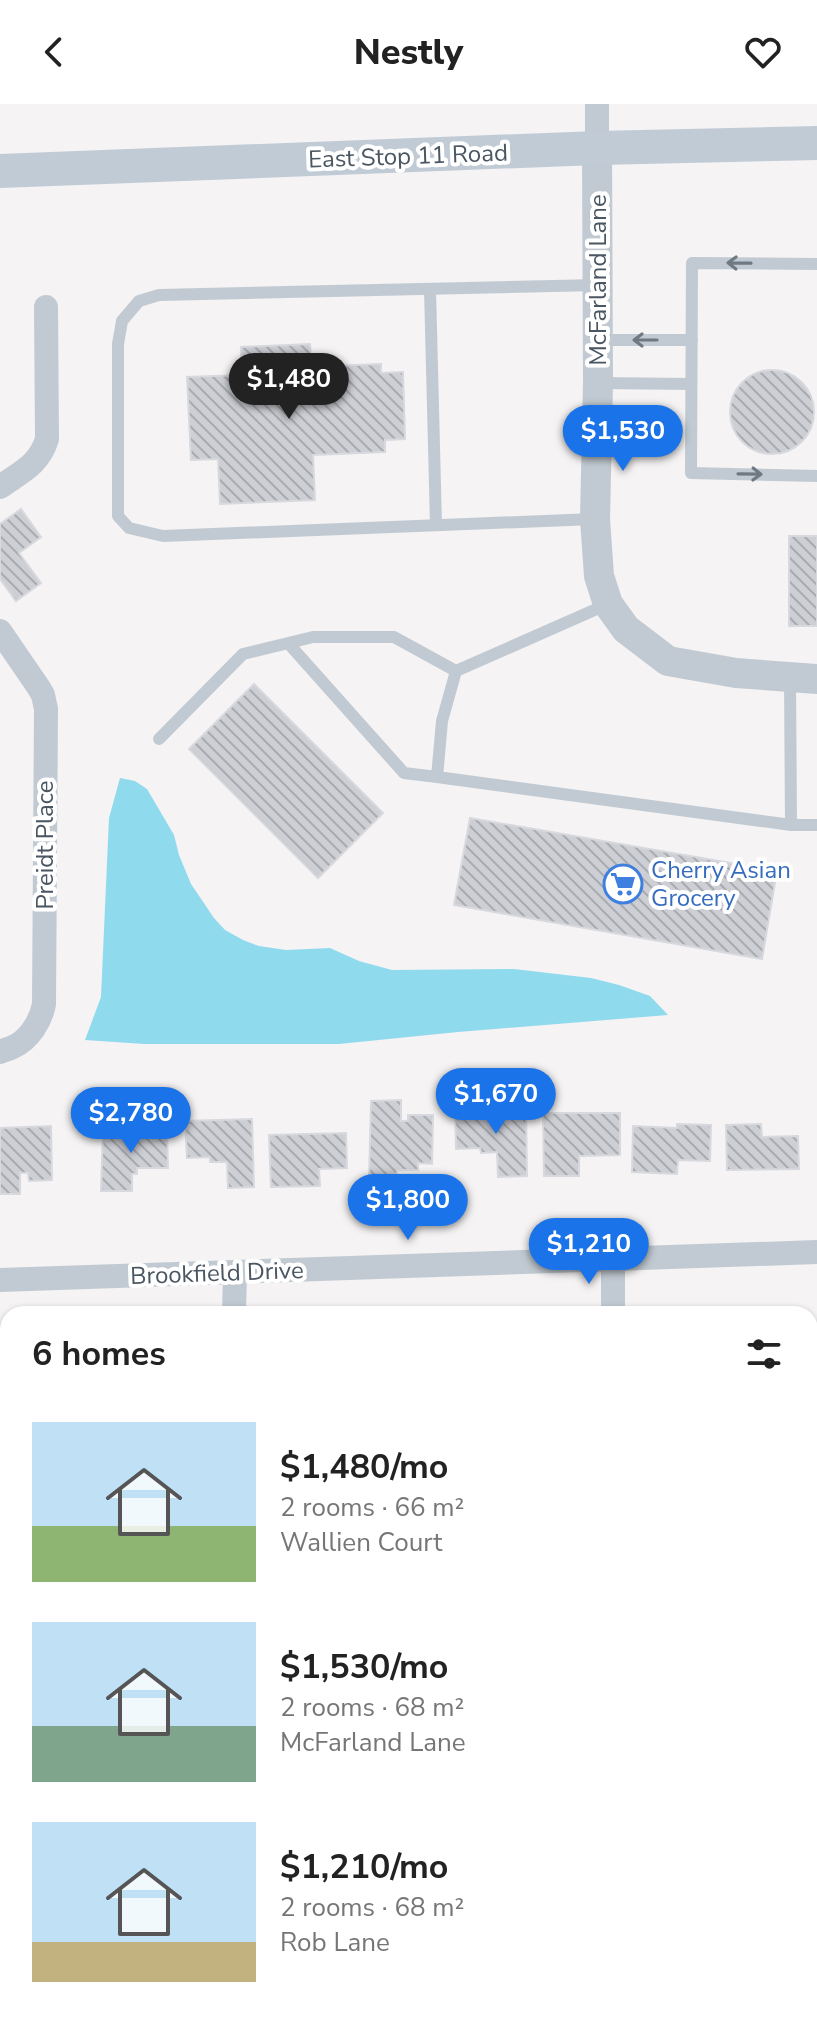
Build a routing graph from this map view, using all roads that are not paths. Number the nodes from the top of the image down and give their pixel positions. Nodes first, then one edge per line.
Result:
1 (597, 104) edge
2 (817, 143) edge
3 (597, 148) junction
4 (0, 171) edge
5 (817, 264) edge
6 (598, 285) junction
7 (430, 289) junction
8 (46, 307) dead end
9 (598, 340) junction
10 (692, 340) junction
11 (598, 383) junction
12 (691, 384) junction
13 (817, 476) edge
14 (0, 487) edge
15 (595, 519) junction
16 (436, 525) junction
17 (608, 604) junction
18 (0, 631) edge
19 (288, 643) junction
20 (456, 671) junction
21 (804, 678) edge
22 (159, 739) dead end
23 (437, 777) junction
24 (791, 825) junction
25 (817, 825) edge
26 (0, 1052) edge
27 (817, 1252) edge
28 (613, 1259) junction
29 (235, 1272) junction
30 (0, 1280) edge
31 (234, 1306) edge
32 (613, 1306) edge

1 - 3 street, McFarland Lane
2 - 3 main road, East Stop 11 Road
3 - 4 main road, East Stop 11 Road
3 - 6 street, McFarland Lane
5 -> 10 lane
6 - 7 lane
6 - 9 street, McFarland Lane
7 - 16 lane
7 - 16 lane
8 - 14 street
10 -> 9 lane
9 - 11 street, McFarland Lane
10 - 12 lane
11 - 12 lane
11 - 15 street, McFarland Lane
12 -> 13 lane
15 - 16 lane
15 - 17 street, McFarland Lane
17 - 20 lane
17 - 21 street, McFarland Lane
18 - 26 street, Preidt Place
19 - 20 lane
19 - 22 lane
19 - 23 lane
20 - 23 lane
21 - 24 lane
23 - 24 lane
24 - 25 lane
27 - 28 street, Brookfield Drive
28 - 29 street, Brookfield Drive
28 - 32 street
29 - 30 street, Brookfield Drive
29 - 31 street

